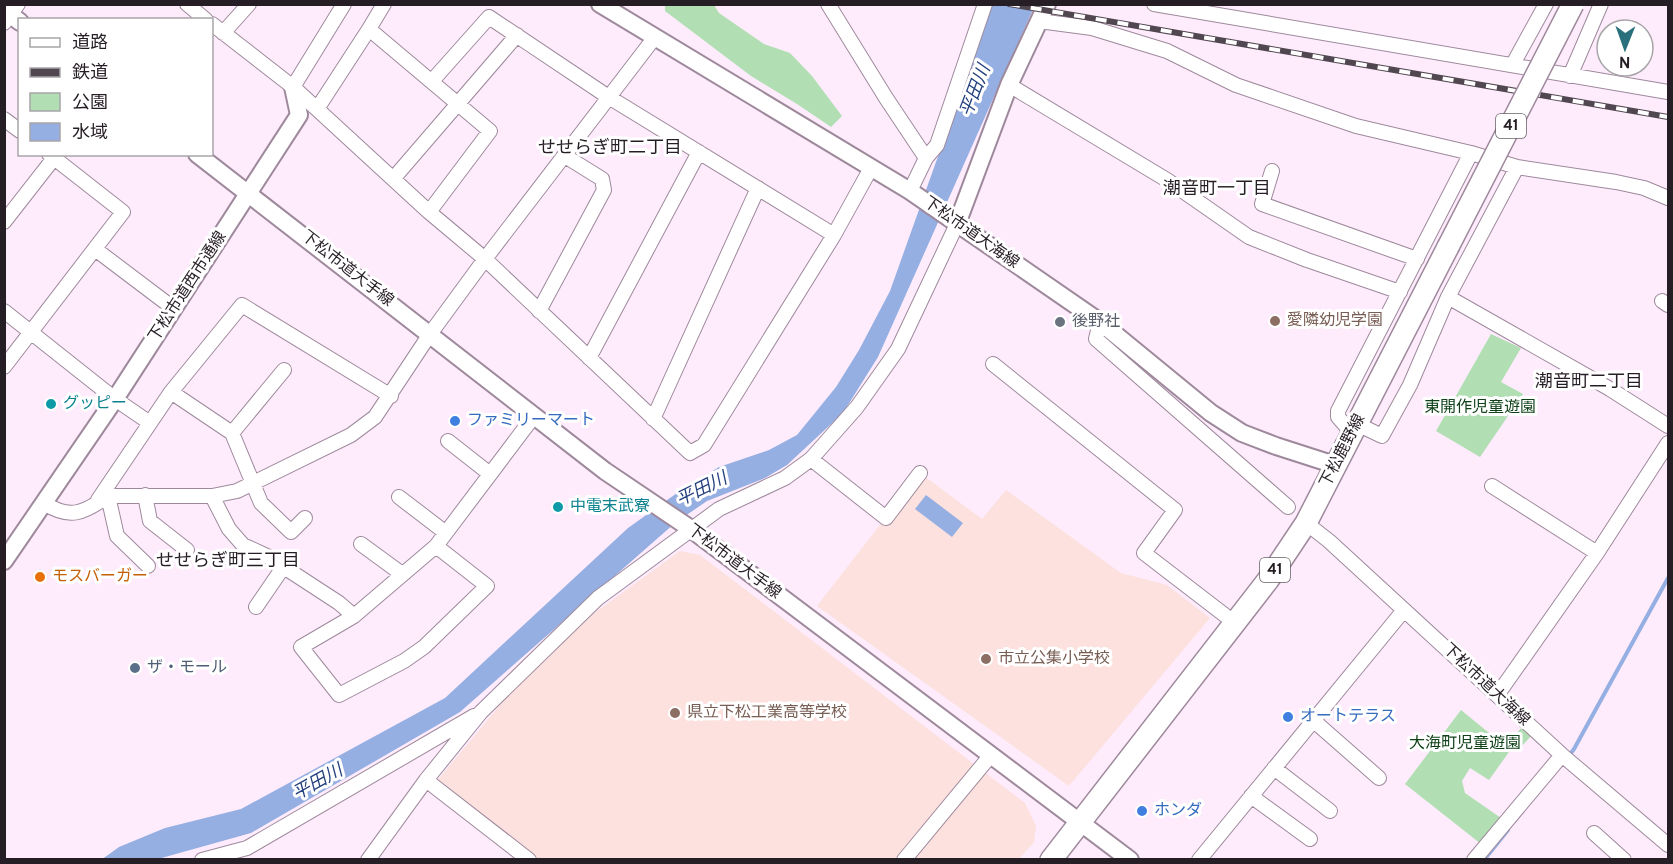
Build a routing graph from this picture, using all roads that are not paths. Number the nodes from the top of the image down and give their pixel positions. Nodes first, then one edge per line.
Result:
1 (187, 4) edge
2 (249, 4) edge
3 (344, 4) edge
4 (384, 4) edge
5 (600, 4) edge
6 (828, 4) edge
7 (985, 4) edge
8 (1047, 4) edge
9 (1154, 4) edge
10 (1546, 4) edge
11 (1573, 4) edge
12 (1601, 4) edge
13 (204, 18) edge
14 (1039, 21) junction
15 (213, 25) edge
16 (369, 29) junction
17 (223, 33) junction
18 (517, 35) junction
19 (655, 37) junction
20 (1513, 64) junction
21 (1570, 76) junction
22 (432, 81) junction
23 (1009, 85) junction
24 (293, 87) junction
25 (1668, 92) edge
26 (607, 96) junction
27 (457, 103) junction
28 (317, 109) junction
29 (4, 119) edge
30 (18, 130) edge
31 (699, 152) junction
32 (1471, 153) junction
33 (52, 156) edge
34 (200, 156) edge
35 (565, 156) junction
36 (926, 158) junction
37 (1517, 167) junction
38 (871, 168) junction
39 (1272, 171) dead end
40 (393, 179) junction
41 (758, 188) junction
42 (910, 191) junction
43 (249, 193) junction
44 (1668, 198) edge
45 (429, 212) junction
46 (6, 217) edge
47 (953, 221) junction
48 (834, 235) junction
49 (95, 249) junction
50 (485, 259) junction
51 (1417, 259) junction
52 (1400, 292) junction
53 (1448, 297) junction
54 (173, 308) junction
55 (4, 311) edge
56 (539, 311) junction
57 (1100, 322) junction
58 (31, 332) junction
59 (430, 334) junction
60 (589, 358) junction
61 (993, 364) dead end
62 (4, 367) edge
63 (284, 370) dead end
64 (171, 392) junction
65 (392, 396) junction
66 (115, 399) junction
67 (534, 416) junction
68 (653, 419) junction
69 (150, 423) junction
70 (1229, 424) junction
71 (1668, 426) edge
72 (1354, 428) junction
73 (232, 433) junction
74 (448, 441) dead end
75 (1214, 442) junction
76 (1668, 443) edge
77 (811, 459) junction
78 (1335, 465) junction
79 (920, 473) dead end
80 (490, 474) junction
81 (253, 485) junction
82 (1492, 486) dead end
83 (146, 495) junction
84 (108, 496) junction
85 (212, 496) junction
86 (399, 497) dead end
87 (44, 503) junction
88 (96, 504) junction
89 (1288, 507) dead end
90 (305, 518) dead end
91 (1306, 522) junction
92 (685, 526) junction
93 (446, 532) junction
94 (361, 544) dead end
95 (436, 546) junction
96 (187, 550) dead end
97 (1597, 554) junction
98 (4, 561) edge
99 (148, 566) dead end
100 (284, 566) junction
101 (402, 574) junction
102 (256, 607) dead end
103 (1404, 610) junction
104 (354, 616) junction
105 (1235, 623) junction
106 (1498, 694) junction
107 (481, 712) junction
108 (1314, 721) junction
109 (1562, 755) junction
110 (991, 756) junction
111 (1274, 768) junction
112 (1379, 778) dead end
113 (426, 780) junction
114 (1251, 796) junction
115 (1330, 811) dead end
116 (1081, 822) junction
117 (1594, 833) dead end
118 (1310, 839) dead end
119 (1668, 845) edge
120 (202, 860) edge
121 (368, 860) edge
122 (529, 860) edge
123 (904, 860) edge
124 (1051, 860) edge
125 (1130, 860) edge
126 (1199, 860) edge
127 (1474, 860) edge
128 (1624, 860) edge

1 - 13 street
2 - 17 street
3 - 24 street
4 - 16 street
5 - 19 street, 下松市道大海線
6 - 36 street
7 - 36 street
8 - 14 street
9 - 20 street
10 - 20 street
11 - 72 main road, 下松鹿野線 / 41, bridge
12 - 21 street
14 - 23 street
14 - 32 street
15 - 17 street
16 - 22 street
16 - 28 street
17 - 24 street
18 - 22 street
18 - 26 street
18 - 27 street
19 - 26 street
19 - 38 street, 下松市道大海線
20 - 21 street
21 - 25 street
22 - 27 street
23 - 47 street
23 - 52 street
24 - 28 street
24 - 43 street, 下松市道西市通線
26 - 31 street
26 - 35 street
27 - 40 street
27 - 45 street
28 - 40 street
29 - 30 street
31 - 41 street
31 - 60 street
32 - 37 street
32 - 51 street
33 - 46 street
33 - 49 street
34 - 43 street, 下松市道大手線
35 - 50 street
35 - 56 street
36 - 42 street
37 - 44 street
37 - 53 street
38 - 42 street, 下松市道大海線
38 - 48 street
39 - 51 street
40 - 45 street
41 - 48 street
41 - 68 street
42 - 47 street, 下松市道大海線
43 - 54 street, 下松市道西市通線
43 - 59 street, 下松市道大手線
45 - 50 street
47 - 57 street, 下松市道大海線
47 - 77 street
48 - 68 street
49 - 54 street
49 - 58 street
50 - 56 street
50 - 59 street
51 - 52 street
52 - 72 street
53 - 71 street
53 - 72 street
54 - 66 street, 下松市道西市通線
55 - 58 street
56 - 60 street
57 - 70 street, 下松市道大海線
57 - 75 street
58 - 62 street
58 - 66 street
59 - 65 street
59 - 67 street, 下松市道大手線
60 - 68 street
61 - 105 street
63 - 73 street
64 - 65 street
64 - 69 street
64 - 73 street
65 - 81 street
66 - 69 street
66 - 87 street, 下松市道西市通線
67 - 80 street
67 - 92 street, 下松市道大手線
69 - 88 street
70 - 75 street
70 - 78 street, 下松市道大海線
72 - 78 main road, 下松鹿野線 / 41
73 - 81 street
74 - 80 street
75 - 89 street
76 - 97 street
77 - 79 street
77 - 92 street
78 - 91 main road, 下松鹿野線 / 41
80 - 93 street
81 - 85 street
81 - 90 street
82 - 97 street
83 - 84 street
83 - 85 street
83 - 96 street
84 - 88 street
84 - 99 street
85 - 100 street
86 - 93 street
87 - 88 street
87 - 98 street, 下松市道西市通線
91 - 103 street, 下松市道大海線
91 - 105 main road, 下松鹿野線 / 41
92 - 107 street
92 - 110 street, 下松市道大手線
93 - 95 street
94 - 101 street
95 - 101 street
95 - 104 street
97 - 106 street
100 - 102 street
100 - 104 street
101 - 104 street
103 - 106 street, 下松市道大海線
103 - 108 street
105 - 116 main road, 下松鹿野線 / 41
106 - 109 street, 下松市道大海線
107 - 113 street
107 - 120 street
108 - 111 street
108 - 112 street
109 - 119 street, 下松市道大海線
109 - 127 street
110 - 116 street, 下松市道大手線
110 - 123 street
111 - 114 street
111 - 115 street
113 - 121 street
113 - 122 street
114 - 118 street
114 - 126 street
116 - 124 main road, 下松鹿野線 / 41
116 - 125 street, 下松市道大手線
117 - 128 street

